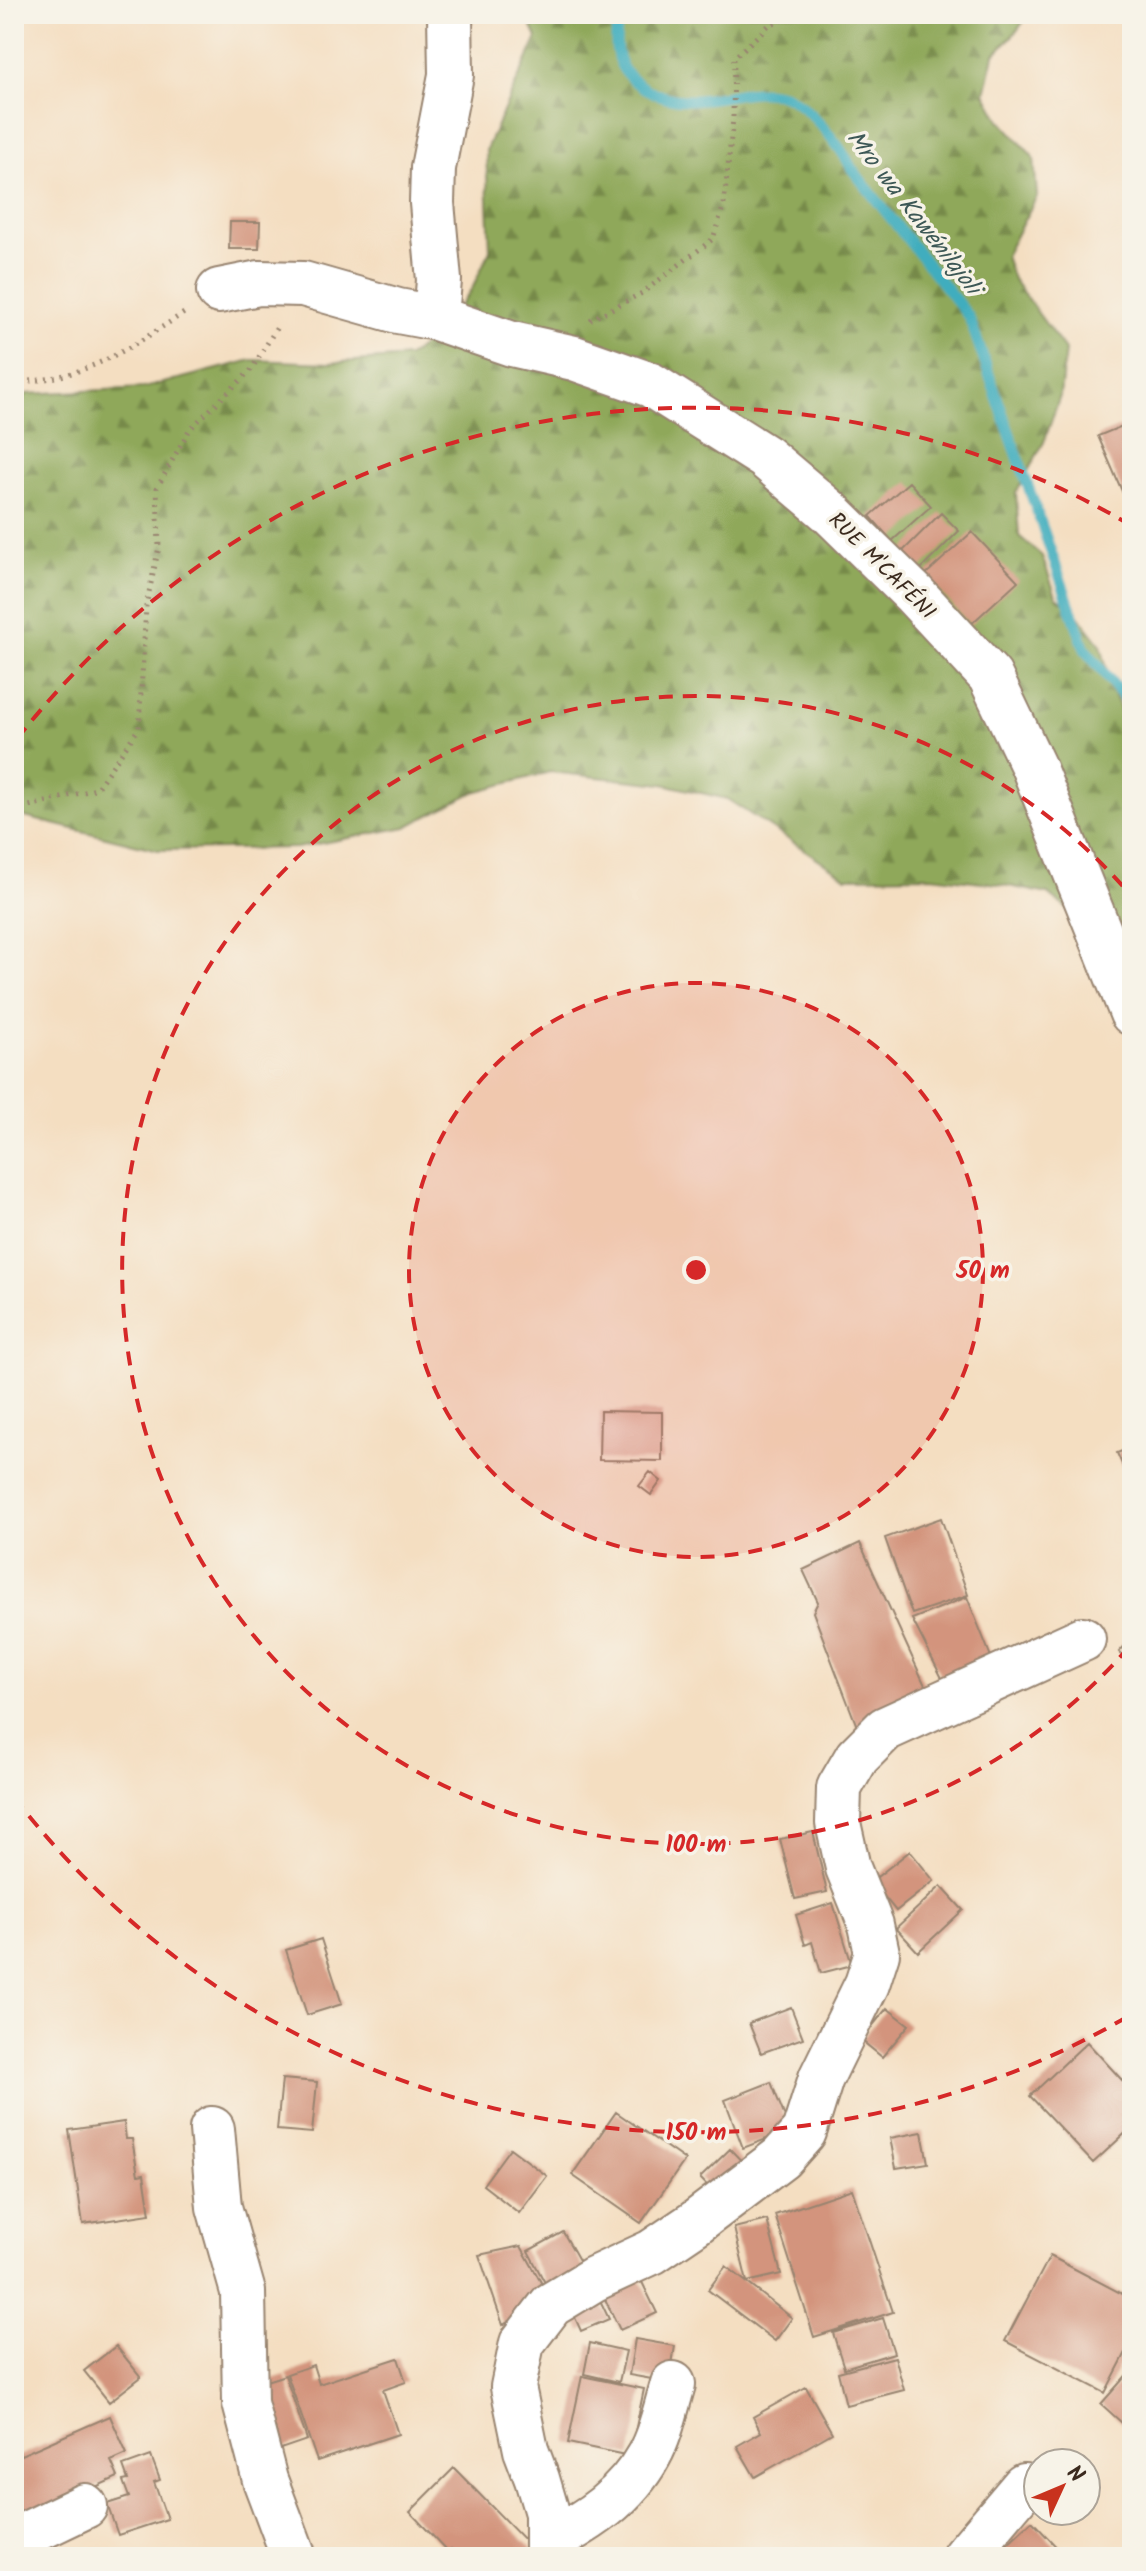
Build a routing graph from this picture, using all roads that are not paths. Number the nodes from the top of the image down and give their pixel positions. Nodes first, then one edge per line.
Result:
1 (450, 14) edge
2 (219, 291) road end
3 (436, 318) junction
4 (1132, 1013) edge
5 (1083, 1639) dead end
6 (212, 2129) dead end
7 (673, 2384) dead end
8 (1022, 2488) edge
9 (85, 2506) dead end
10 (14, 2540) edge
11 (547, 2549) edge
12 (294, 2557) edge
13 (964, 2557) edge

1 - 3 lane
2 - 3 lane, RUE M'CAFÉNI
3 - 4 lane, RUE M'CAFÉNI
5 - 11 lane
6 - 12 lane
7 - 11 lane
8 - 13 lane
9 - 10 lane

